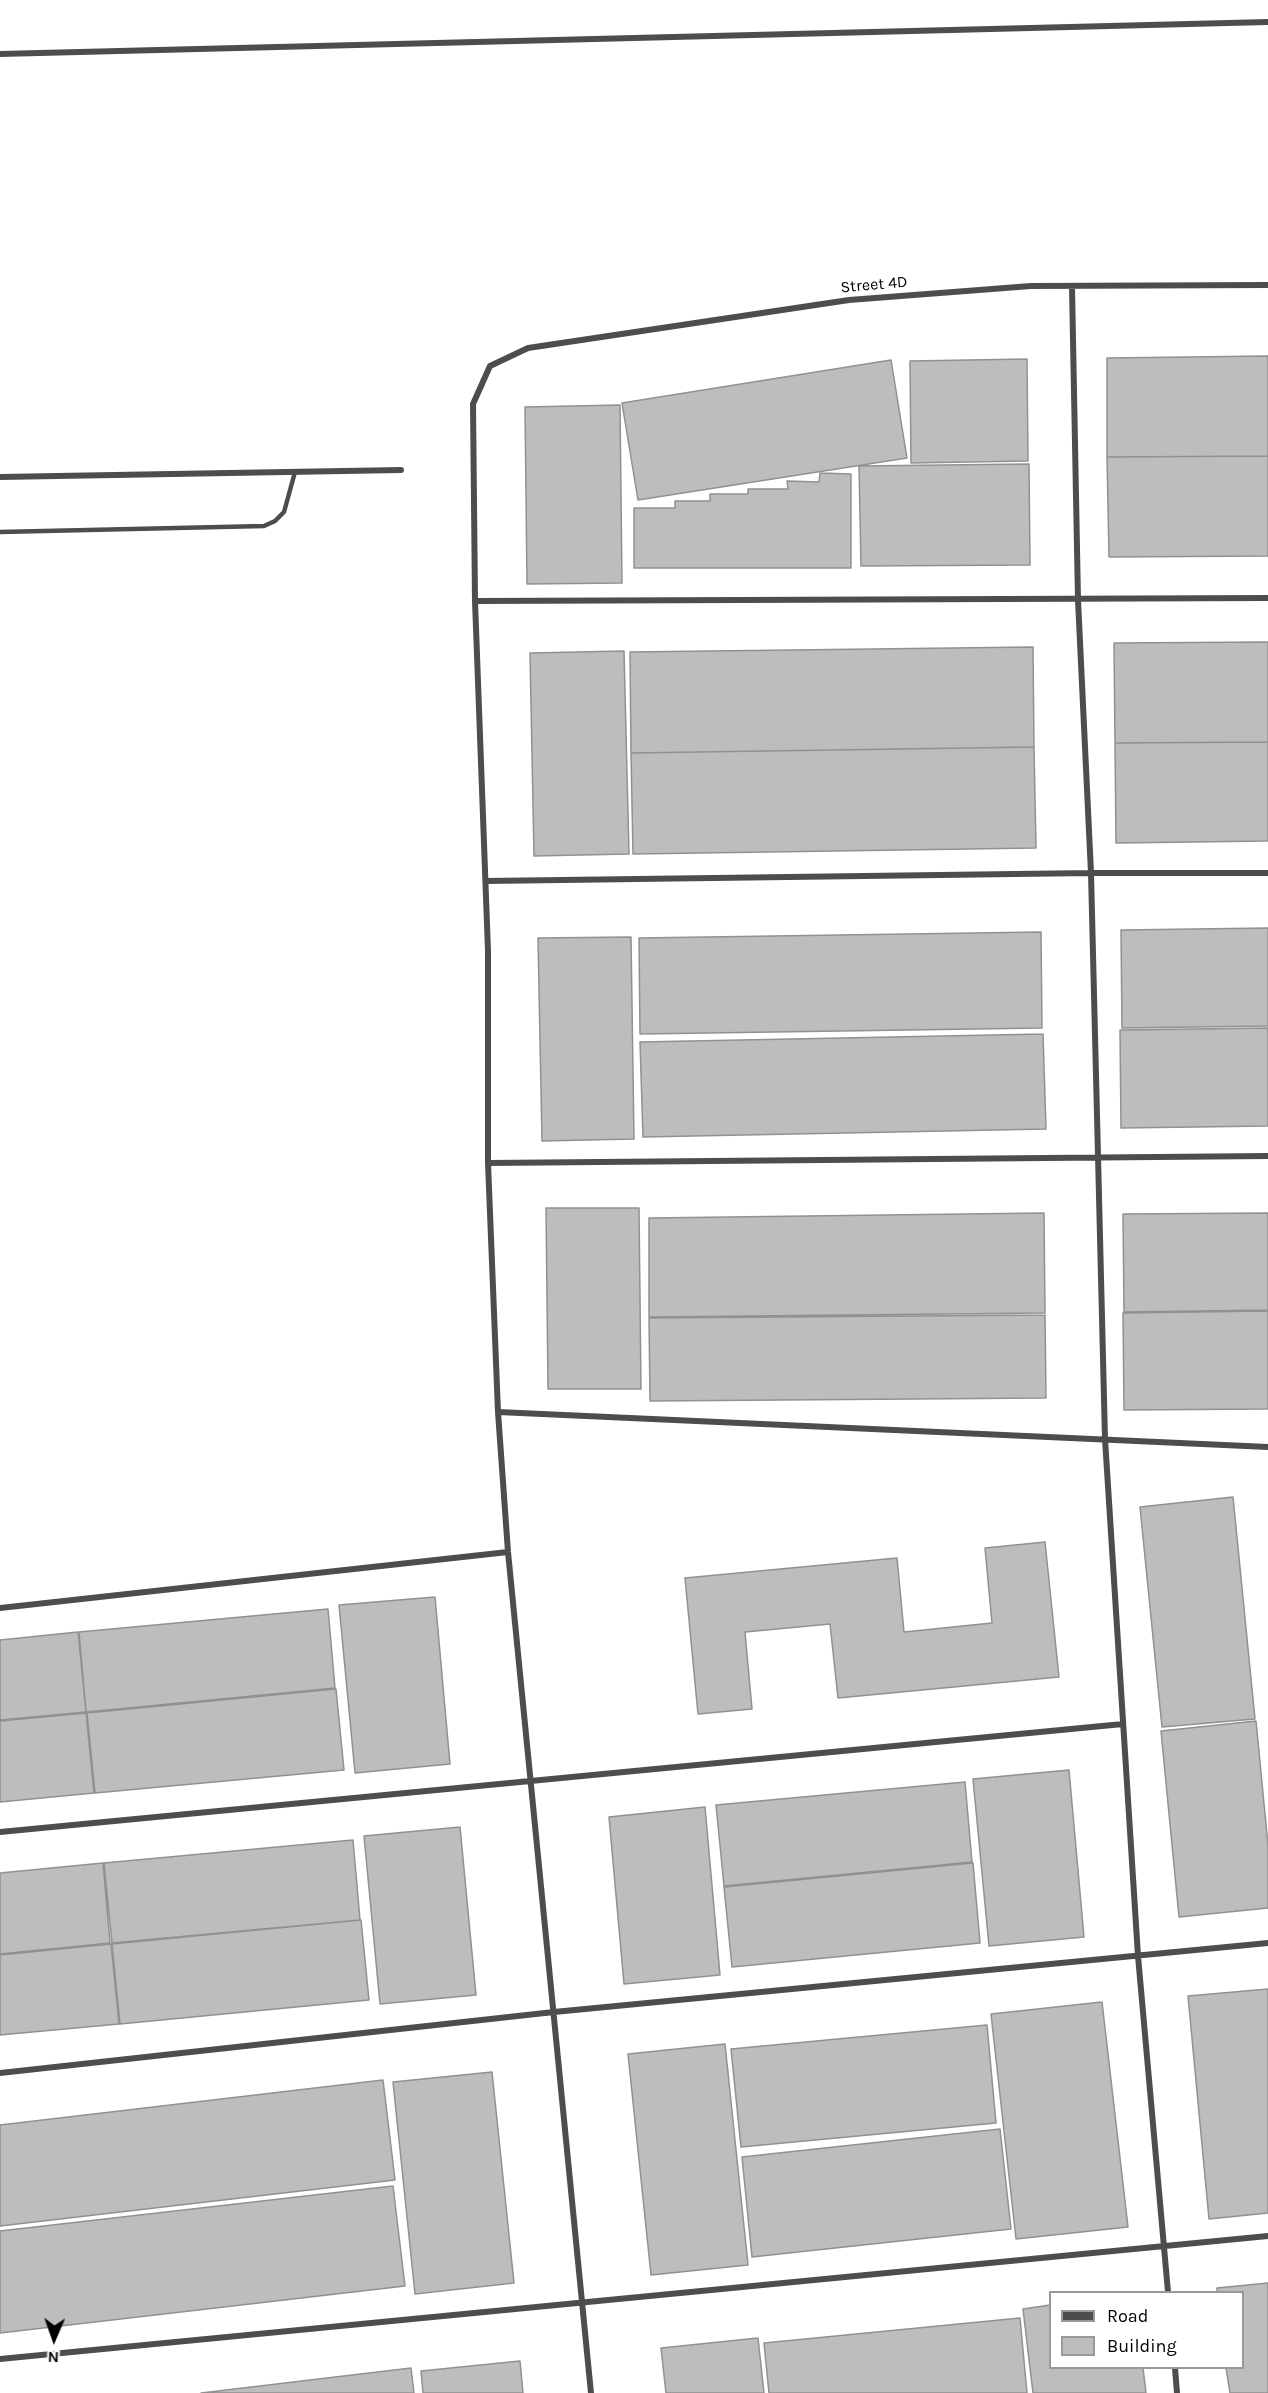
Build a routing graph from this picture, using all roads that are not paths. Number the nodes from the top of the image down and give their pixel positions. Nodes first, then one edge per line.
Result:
1 (1268, 22) edge
2 (0, 54) edge
3 (1268, 285) edge
4 (1072, 287) junction
5 (401, 470) dead end
6 (295, 472) junction
7 (0, 477) edge
8 (0, 531) edge
9 (1268, 598) edge
10 (1078, 600) junction
11 (475, 601) junction
12 (1091, 873) junction
13 (1268, 873) edge
14 (486, 881) junction
15 (1268, 1156) edge
16 (1099, 1157) junction
17 (488, 1163) junction
18 (498, 1412) junction
19 (1105, 1439) junction
20 (1268, 1447) edge
21 (508, 1552) junction
22 (0, 1608) edge
23 (1123, 1724) junction
24 (531, 1779) junction
25 (0, 1832) edge
26 (1268, 1942) edge
27 (1138, 1956) junction
28 (554, 2012) junction
29 (0, 2073) edge
30 (1268, 2236) edge
31 (1164, 2246) junction
32 (1168, 2291) edge
33 (582, 2302) junction
34 (0, 2359) edge
35 (1175, 2369) edge
36 (591, 2393) edge
37 (1177, 2393) edge

1 - 2 street
3 - 4 street, Street 4D
4 - 10 street
4 - 11 street, Street 4D
5 - 6 street
6 - 7 street
6 - 8 lane
9 - 10 street
10 - 11 street
10 - 12 street
11 - 14 street
12 - 13 street
12 - 14 street
12 - 16 street
14 - 17 street
15 - 16 street
16 - 17 street
16 - 19 street
17 - 18 street
18 - 19 street
18 - 21 street
19 - 20 street
19 - 23 street
21 - 22 street
21 - 24 street
23 - 24 street
23 - 27 street
24 - 25 street
24 - 28 street
26 - 27 street
27 - 28 street
27 - 31 street
28 - 29 street
28 - 33 street
30 - 31 street
31 - 32 street
31 - 33 street
33 - 34 street
33 - 36 street
35 - 37 street

